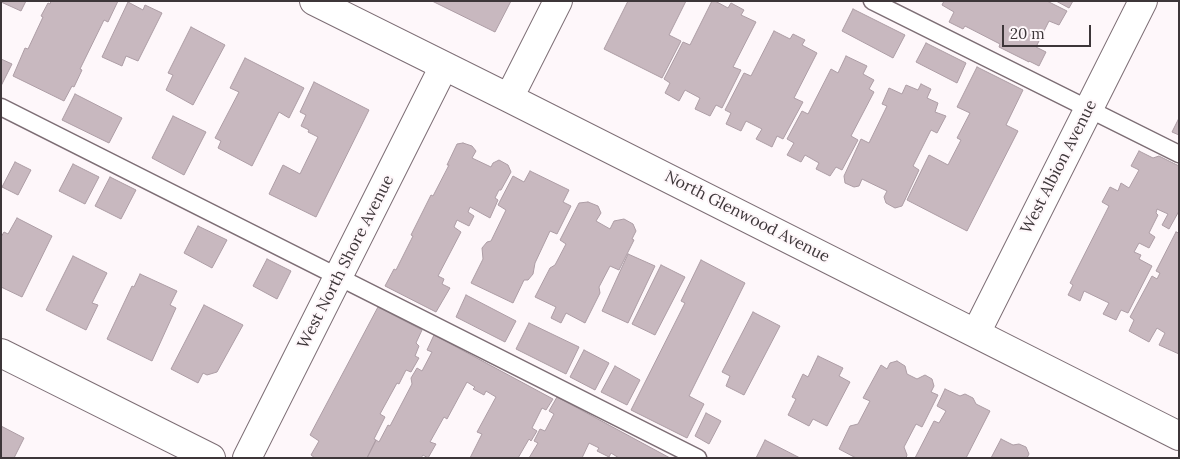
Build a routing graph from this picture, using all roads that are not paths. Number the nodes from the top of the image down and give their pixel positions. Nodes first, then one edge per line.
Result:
1 (314, 1) edge
2 (558, 1) edge
3 (872, 1) edge
4 (1143, 1) edge
5 (444, 66) junction
6 (509, 98) junction
7 (1, 107) edge
8 (1088, 109) junction
9 (1179, 154) edge
10 (338, 277) junction
11 (976, 333) junction
12 (1, 353) edge
13 (1179, 436) edge
14 (211, 458) edge
15 (247, 458) edge
16 (698, 458) edge

1 - 5 street, North Glenwood Avenue
2 - 6 street
3 - 8 lane
4 - 8 street, West Albion Avenue
5 - 6 street, North Glenwood Avenue
5 - 10 street, West North Shore Avenue
6 - 11 street, North Glenwood Avenue
7 - 10 lane
8 - 9 lane
8 - 11 street, West Albion Avenue
10 - 15 street, West North Shore Avenue
10 - 16 lane
11 - 13 street, North Glenwood Avenue
12 - 14 street

